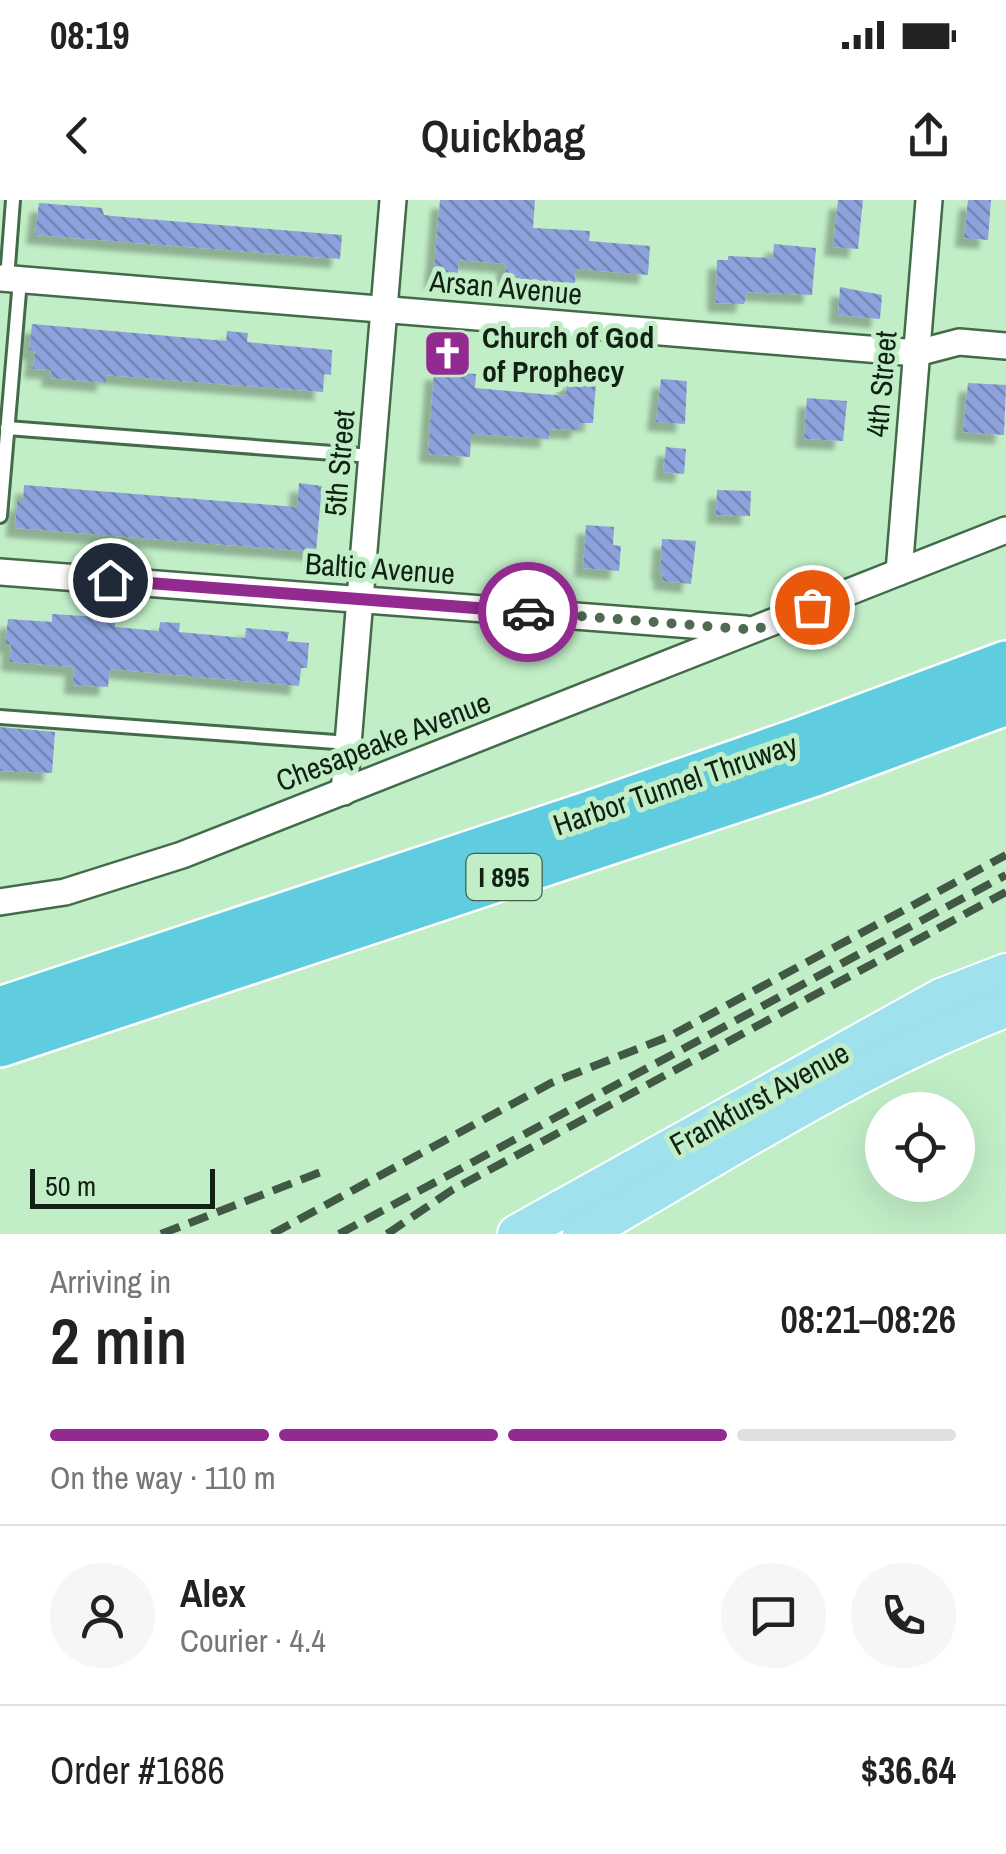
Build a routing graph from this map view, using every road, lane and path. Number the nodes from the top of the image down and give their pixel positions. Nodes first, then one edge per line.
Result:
1 (13, 200) edge
2 (385, 200) edge
3 (393, 200) edge
4 (929, 200) edge
5 (9, 279) edge
6 (384, 310) junction
7 (1006, 346) edge
8 (916, 352) junction
9 (8, 428) junction
10 (372, 456) junction
11 (0, 516) edge
12 (1006, 530) edge
13 (0, 572) edge
14 (899, 572) junction
15 (360, 600) junction
16 (755, 630) junction
17 (1006, 664) edge
18 (1006, 702) edge
19 (0, 717) edge
20 (348, 743) junction
21 (344, 792) junction
22 (0, 902) edge
23 (1006, 973) edge
24 (1006, 1008) edge
25 (0, 1010) edge
26 (0, 1044) edge
27 (517, 1234) edge
28 (582, 1234) edge

1 - 5 lane
2 - 3 lane
3 - 6 street, 5th Street
4 - 8 street, 4th Street
5 - 6 street, Arsan Avenue
5 - 9 lane
6 - 8 street, Arsan Avenue
6 - 10 street, 5th Street
7 - 8 street, Arsan Avenue
8 - 14 street, 4th Street
9 - 10 lane
9 - 11 lane
10 - 15 street, 5th Street
12 - 14 street, Chesapeake Avenue
13 - 15 street, Baltic Avenue
14 - 16 street, Chesapeake Avenue
15 - 16 street, Baltic Avenue
15 - 20 street, 5th Street
16 - 21 street, Chesapeake Avenue
17 - 25 highway, Harbor Tunnel Thruway / I 895
18 - 26 highway, Harbor Tunnel Thruway / I 895
19 - 20 lane
20 - 21 street, 5th Street
21 - 22 street, Chesapeake Avenue
23 - 27 main road, Frankfurst Avenue
24 - 28 main road, Frankfurst Avenue

